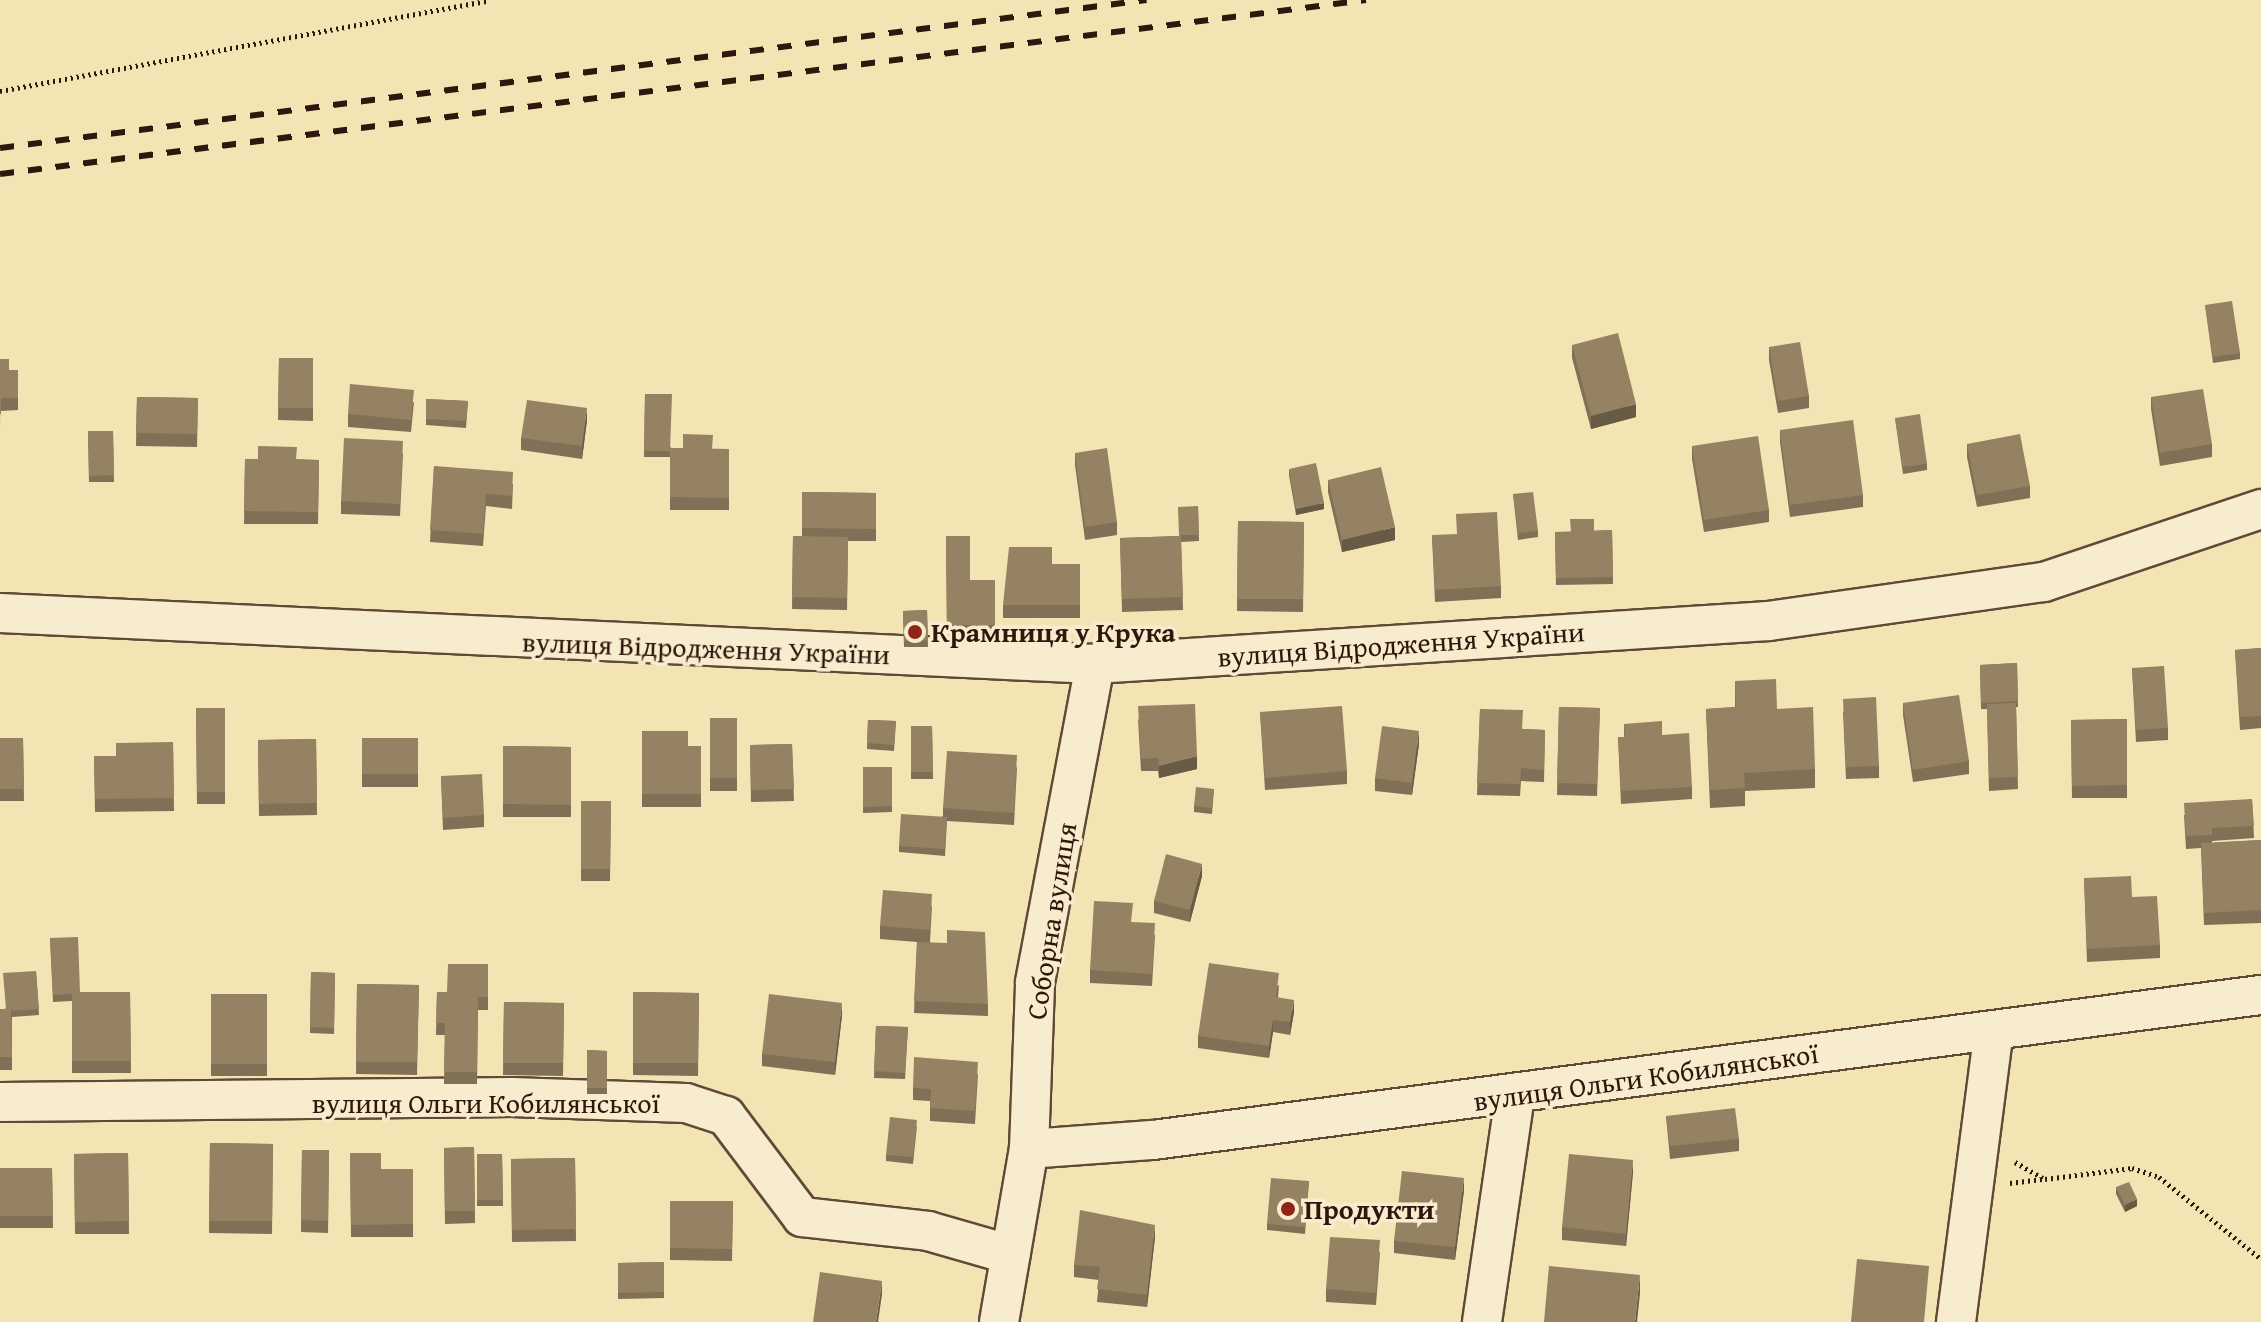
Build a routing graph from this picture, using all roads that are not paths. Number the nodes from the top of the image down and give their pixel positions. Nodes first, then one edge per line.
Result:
1 (2261, 509) edge
2 (0, 613) edge
3 (1095, 664) junction
4 (2261, 995) edge
5 (1994, 1030) junction
6 (1515, 1095) junction
7 (0, 1102) edge
8 (1029, 1149) junction
9 (1011, 1255) junction
10 (999, 1322) edge
11 (1482, 1322) edge
12 (1956, 1322) edge

1 - 3 street, вулиця Відродження України
2 - 3 street, вулиця Відродження України
3 - 8 street, Соборна вулиця
4 - 5 street, вулиця Ольги Кобилянської
5 - 6 street, вулиця Ольги Кобилянської
5 - 12 street
6 - 8 street, вулиця Ольги Кобилянської
6 - 11 street
7 - 9 street, вулиця Ольги Кобилянської
8 - 9 street, Соборна вулиця
9 - 10 street, Соборна вулиця

